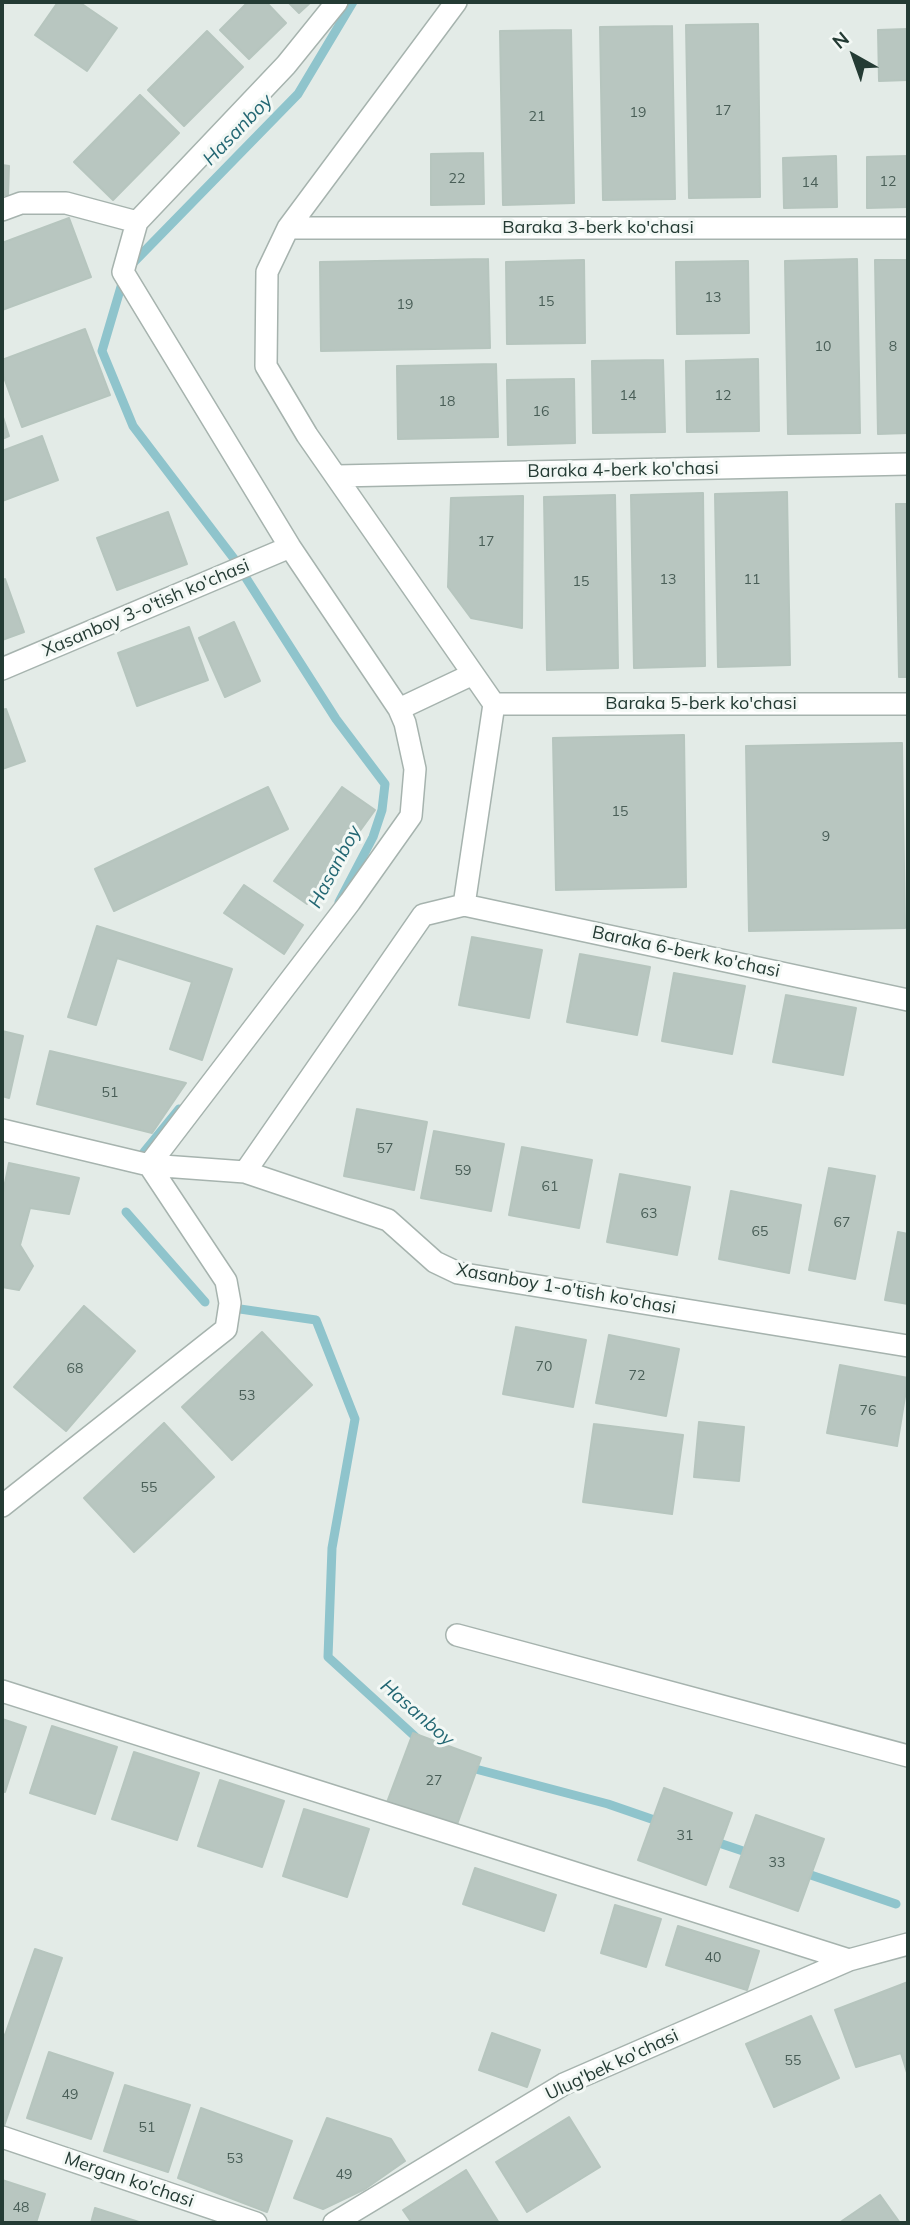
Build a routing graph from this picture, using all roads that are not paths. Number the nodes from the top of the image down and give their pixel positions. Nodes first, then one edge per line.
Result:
1 (337, 2) edge
2 (456, 2) edge
3 (2, 210) edge
4 (137, 222) junction
5 (288, 228) junction
6 (908, 228) edge
7 (908, 464) edge
8 (337, 476) junction
9 (290, 547) junction
10 (2, 669) edge
11 (473, 674) junction
12 (494, 704) junction
13 (908, 704) edge
14 (399, 709) junction
15 (464, 905) junction
16 (908, 1000) edge
17 (2, 1130) edge
18 (149, 1165) junction
19 (245, 1172) junction
20 (908, 1346) edge
21 (2, 1506) edge
22 (457, 1635) dead end
23 (2, 1690) edge
24 (908, 1756) edge
25 (908, 1944) edge
26 (849, 1960) junction
27 (2, 2137) edge
28 (256, 2223) edge
29 (334, 2223) edge

1 - 4 street
2 - 5 street
3 - 4 street
4 - 9 street
5 - 6 street, Baraka 3-berk ko'chasi
5 - 8 street
7 - 8 street, Baraka 4-berk ko'chasi
8 - 11 street
9 - 10 street, Xasanboy 3-o'tish ko'chasi
9 - 14 street
11 - 12 street
11 - 14 street
12 - 13 street, Baraka 5-berk ko'chasi
12 - 15 street
14 - 18 street
15 - 16 street, Baraka 6-berk ko'chasi
15 - 19 street
17 - 18 street
18 - 19 street, Xasanboy 1-o'tish ko'chasi
18 - 21 street
19 - 20 street, Xasanboy 1-o'tish ko'chasi
22 - 24 street
23 - 26 street
25 - 26 street, Ulug'bek ko'chasi
26 - 29 street, Ulug'bek ko'chasi
27 - 28 street, Mergan ko'chasi

